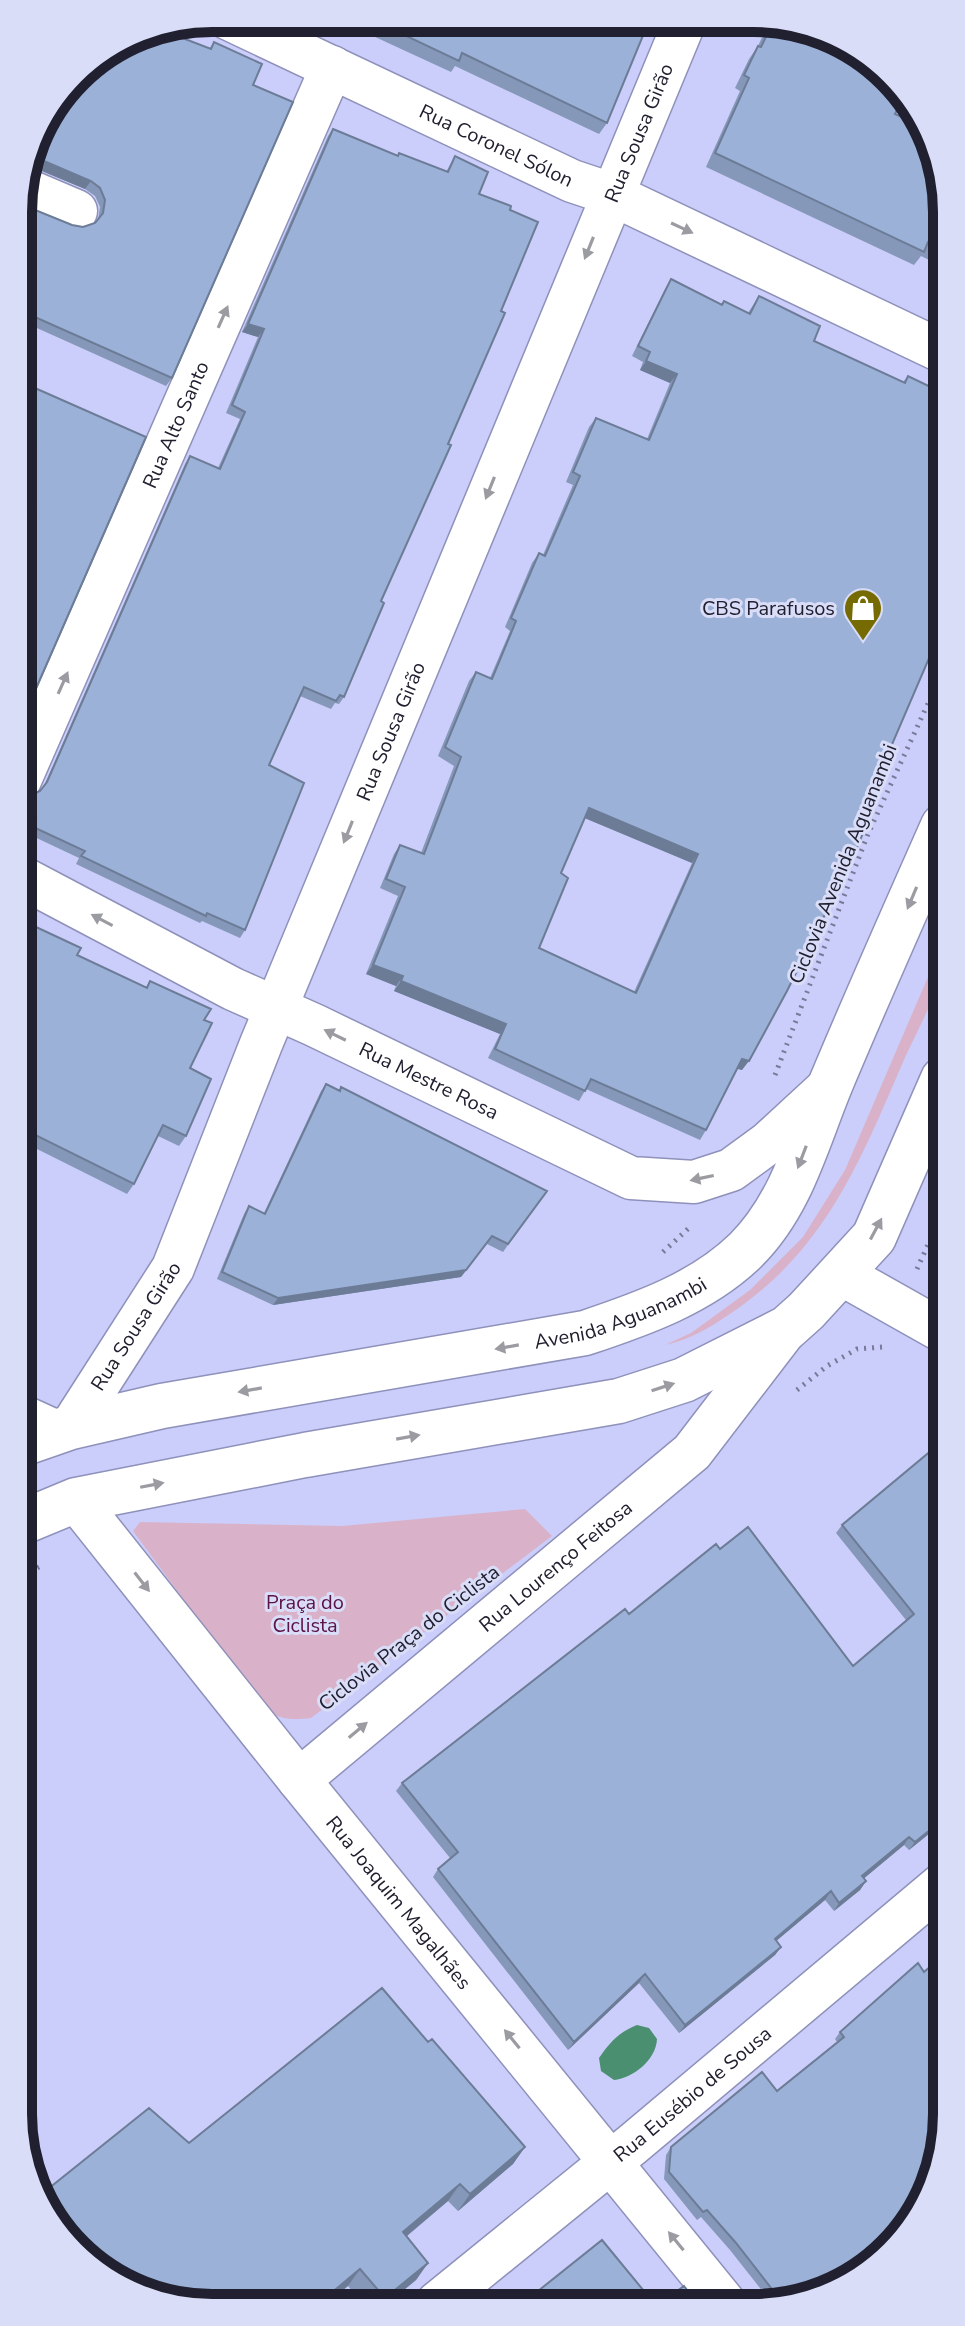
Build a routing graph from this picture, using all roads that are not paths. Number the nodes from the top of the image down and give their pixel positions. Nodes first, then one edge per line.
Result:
1 (267, 32) edge
2 (680, 32) edge
3 (332, 67) junction
4 (33, 193) edge
5 (611, 194) junction
6 (76, 211) dead end
7 (933, 347) edge
8 (32, 753) edge
9 (933, 849) edge
10 (32, 883) edge
11 (277, 1007) junction
12 (831, 1085) junction
13 (933, 1102) edge
14 (841, 1274) junction
15 (933, 1326) edge
16 (787, 1328) junction
17 (43, 1430) edge
18 (76, 1500) junction
19 (32, 1518) edge
20 (299, 1780) junction
21 (933, 1892) edge
22 (612, 2161) junction
23 (448, 2294) edge
24 (718, 2294) edge

1 - 3 street, Rua Coronel Sólon
2 - 5 street, Rua Sousa Girão
3 - 5 street, Rua Coronel Sólon
8 -> 3 street, Rua Alto Santo
4 - 6 street
5 -> 7 street, Rua Coronel Sólon
5 -> 11 street, Rua Sousa Girão
9 -> 12 main road, Avenida Aguanambi
11 -> 10 street, Rua Mestre Rosa
12 -> 11 street, Rua Mestre Rosa
11 - 17 street, Rua Sousa Girão
12 -> 17 main road, Avenida Aguanambi
14 -> 13 main road
14 - 15 street
14 - 16 main road
18 -> 16 main road
20 -> 16 street, Rua Lourenço Feitosa
18 - 19 main road
18 -> 20 street, Rua Joaquim Magalhães
22 -> 20 street, Rua Joaquim Magalhães
21 - 22 street, Rua Eusébio de Sousa
22 - 23 street, Rua Eusébio de Sousa
24 -> 22 street, Rua Joaquim Magalhães

